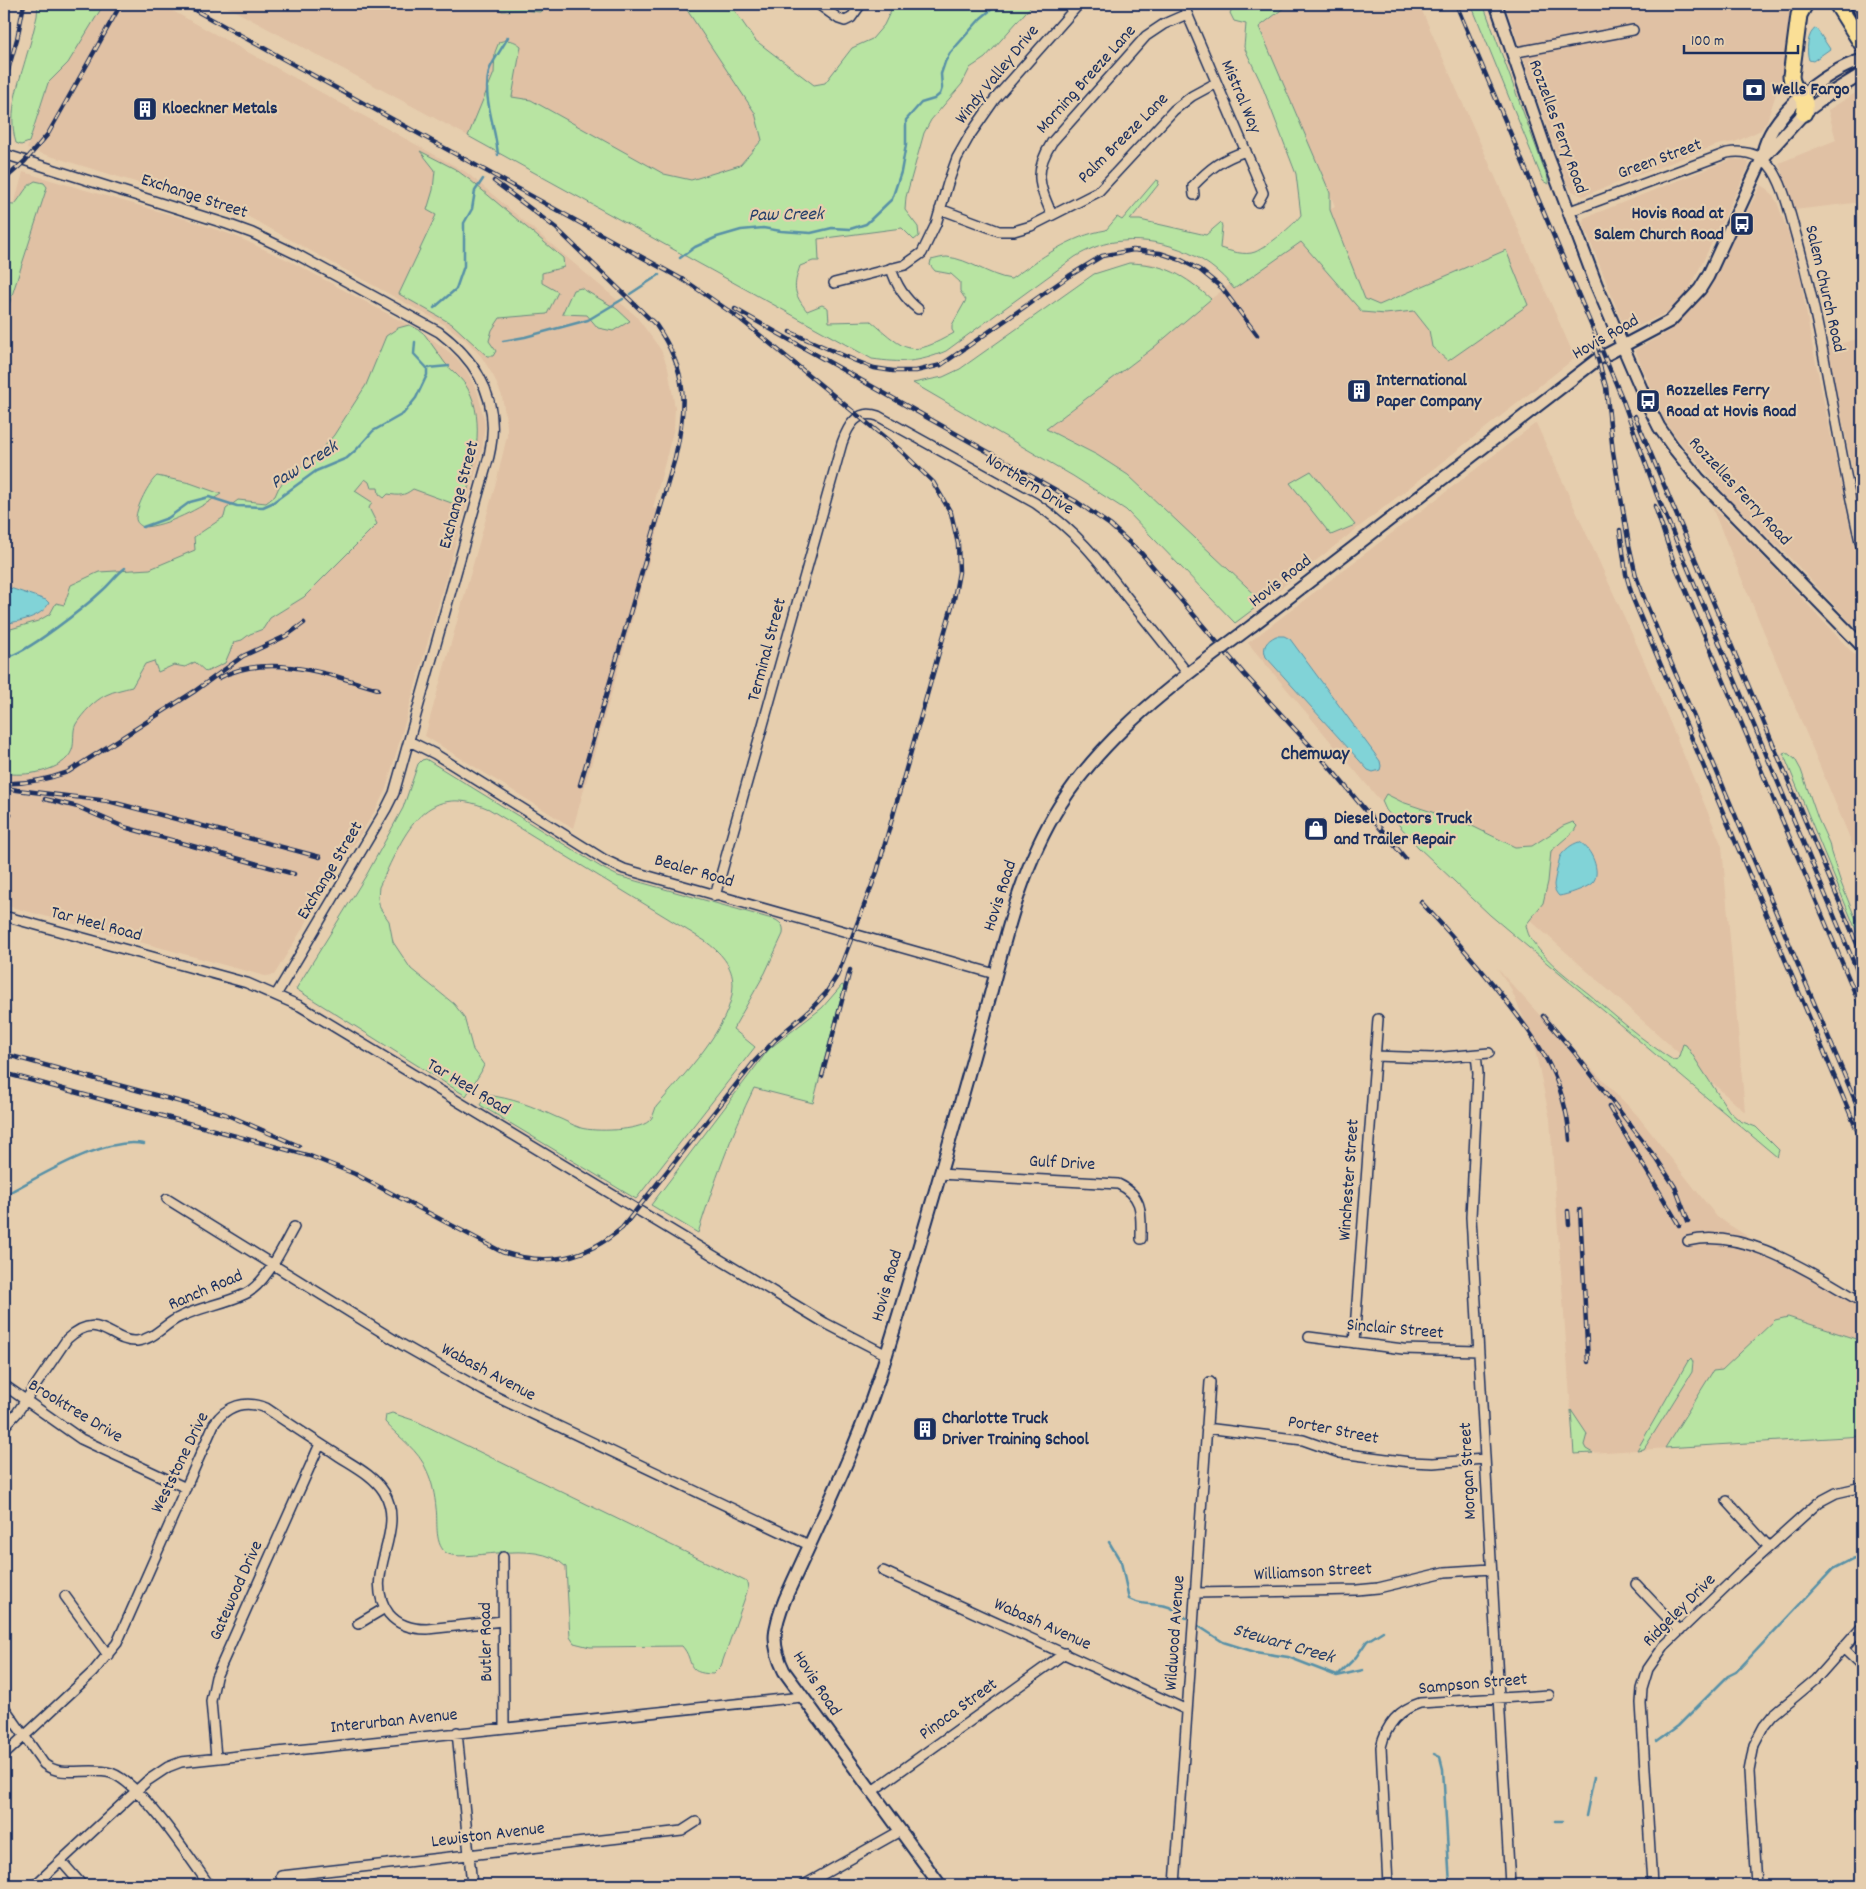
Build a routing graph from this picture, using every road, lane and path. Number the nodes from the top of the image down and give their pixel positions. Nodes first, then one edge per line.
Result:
1 (818, 4) edge
2 (861, 4) edge
3 (1079, 4) edge
4 (1183, 4) edge
5 (1496, 4) edge
6 (1805, 4) edge
7 (1837, 4) edge
8 (1859, 4) edge
9 (1862, 8) edge
10 (1187, 14) junction
11 (1633, 30) dead end
12 (1862, 44) edge
13 (1512, 53) junction
14 (1862, 60) edge
15 (1862, 74) edge
16 (1216, 83) junction
17 (1803, 95) junction
18 (1804, 113) junction
19 (1246, 151) junction
20 (4, 154) edge
21 (1762, 159) junction
22 (1194, 195) dead end
23 (1258, 202) dead end
24 (940, 209) junction
25 (1570, 212) junction
26 (1052, 215) junction
27 (891, 268) junction
28 (834, 283) dead end
29 (918, 309) dead end
30 (1622, 345) junction
31 (858, 416) joint
32 (1862, 550) edge
33 (1862, 646) edge
34 (1188, 674) junction
35 (409, 741) junction
36 (715, 896) junction
37 (4, 916) edge
38 (995, 974) junction
39 (276, 995) junction
40 (1378, 1019) dead end
41 (1490, 1052) dead end
42 (1476, 1054) junction
43 (1375, 1056) junction
44 (939, 1174) junction
45 (167, 1199) dead end
46 (294, 1227) dead end
47 (1141, 1239) dead end
48 (1691, 1241) dead end
49 (272, 1264) junction
50 (1862, 1302) edge
51 (1309, 1337) dead end
52 (1354, 1343) junction
53 (1478, 1351) junction
54 (887, 1355) junction
55 (1210, 1382) dead end
56 (4, 1385) edge
57 (25, 1401) junction
58 (4, 1427) edge
59 (1206, 1428) junction
60 (320, 1444) junction
61 (1484, 1459) junction
62 (1862, 1487) edge
63 (186, 1488) junction
64 (1727, 1501) dead end
65 (809, 1545) junction
66 (1769, 1547) junction
67 (503, 1557) dead end
68 (1491, 1569) junction
69 (883, 1572) dead end
70 (1636, 1584) dead end
71 (1195, 1593) junction
72 (65, 1596) dead end
73 (385, 1608) junction
74 (503, 1621) junction
75 (358, 1624) dead end
76 (1862, 1627) edge
77 (1680, 1631) junction
78 (1843, 1648) junction
79 (1064, 1653) junction
80 (108, 1655) junction
81 (1862, 1666) edge
82 (1549, 1695) dead end
83 (802, 1697) junction
84 (1499, 1698) junction
85 (4, 1708) edge
86 (1188, 1710) junction
87 (504, 1727) junction
88 (457, 1732) junction
89 (24, 1736) junction
90 (4, 1755) edge
91 (216, 1758) junction
92 (1862, 1785) edge
93 (136, 1791) junction
94 (871, 1792) junction
95 (1862, 1810) edge
96 (696, 1822) dead end
97 (900, 1831) junction
98 (469, 1855) junction
99 (61, 1861) junction
100 (281, 1876) dead end
101 (35, 1885) edge
102 (82, 1885) edge
103 (210, 1885) edge
104 (472, 1885) edge
105 (804, 1885) edge
106 (940, 1885) edge
107 (1174, 1885) edge
108 (1388, 1885) edge
109 (1510, 1885) edge
110 (1652, 1885) edge
111 (1756, 1885) edge

1 - 2 street
3 - 24 street, Windy Valley Drive
4 - 10 street, Mistral Way
5 - 13 street, Rozzelles Ferry Road
6 - 17 highway
7 - 12 highway
8 - 9 highway
10 - 16 street, Mistral Way
10 - 26 street, Morning Breeze Lane
11 - 13 street
13 - 25 street, Rozzelles Ferry Road
14 - 17 street, Hovis Road
15 - 18 street, Hovis Road
16 - 19 street, Mistral Way
16 - 26 street, Palm Breeze Lane
17 - 18 highway
17 - 21 street, Hovis Road
18 - 21 street, Hovis Road
19 - 22 street
19 - 23 street, Mistral Way
20 - 35 street, Exchange Street
21 - 25 street, Green Street
21 - 30 street, Hovis Road
21 - 32 street, Salem Church Road
24 - 26 street, Palm Breeze Lane
24 - 27 street, Windy Valley Drive
25 - 30 street, Rozzelles Ferry Road
27 - 28 street, Windy Valley Drive
27 - 29 street
30 - 33 street, Rozzelles Ferry Road
30 - 34 street, Hovis Road, bridge
31 - 34 street, Northern Drive
31 - 36 street, Terminal Street
34 - 38 street, Hovis Road
35 - 36 street, Bealer Road
35 - 39 street, Exchange Street
36 - 38 street, Bealer Road
37 - 39 street, Tar Heel Road
38 - 44 street, Hovis Road
39 - 54 street, Tar Heel Road
40 - 43 street, Winchester Street
41 - 42 street
42 - 43 street
42 - 53 street, Morgan Street
43 - 52 street, Winchester Street
44 - 47 street, Gulf Drive
44 - 54 street, Hovis Road
45 - 49 street, Wabash Avenue
46 - 49 street, Ranch Road
48 - 50 street
49 - 57 street, Ranch Road
49 - 65 street, Wabash Avenue
51 - 52 street, Sinclair Street
52 - 53 street, Sinclair Street
53 - 61 street, Morgan Street
54 - 65 street, Hovis Road
55 - 59 street, Wildwood Avenue
56 - 57 street, Brooktree Drive
57 - 58 street, Ranch Road
57 - 63 street, Brooktree Drive
59 - 61 street, Porter Street
59 - 71 street, Wildwood Avenue
60 - 63 street, Weststone Drive
60 - 73 street, Weststone Drive
60 - 91 street, Gatewood Drive
61 - 68 street, Morgan Street
62 - 66 street, Ridgeley Drive
63 - 80 street, Weststone Drive
64 - 66 street
65 - 83 street, Hovis Road
66 - 77 street, Ridgeley Drive
67 - 74 street, Butler Road
68 - 71 street, Williamson Street
68 - 84 street, Morgan Street
69 - 79 street, Wabash Avenue
70 - 77 street
71 - 86 street, Wildwood Avenue
72 - 80 street
73 - 74 street
73 - 75 street
74 - 87 street, Butler Road
76 - 78 street
77 - 110 street, Ridgeley Drive
78 - 81 street
78 - 111 street
79 - 86 street, Wabash Avenue
79 - 94 street, Pinoca Street
80 - 89 street, Weststone Drive
82 - 84 street, Sampson Street
83 - 87 street, Interurban Avenue
83 - 94 street, Hovis Road
84 - 108 street, Sampson Street
84 - 109 street, Morgan Street
85 - 89 street
86 - 107 street, Wildwood Avenue
87 - 88 street, Interurban Avenue
88 - 91 street, Interurban Avenue
88 - 98 street
89 - 90 street, Weststone Drive
89 - 93 street
91 - 93 street, Interurban Avenue
92 - 95 street
93 - 99 street, Interurban Avenue
93 - 103 street
94 - 97 street, Hovis Road
96 - 98 street, Lewiston Avenue
97 - 105 street
97 - 106 street, Hovis Road
98 - 100 street, Lewiston Avenue
98 - 104 street
99 - 101 street, Interurban Avenue
99 - 102 street

